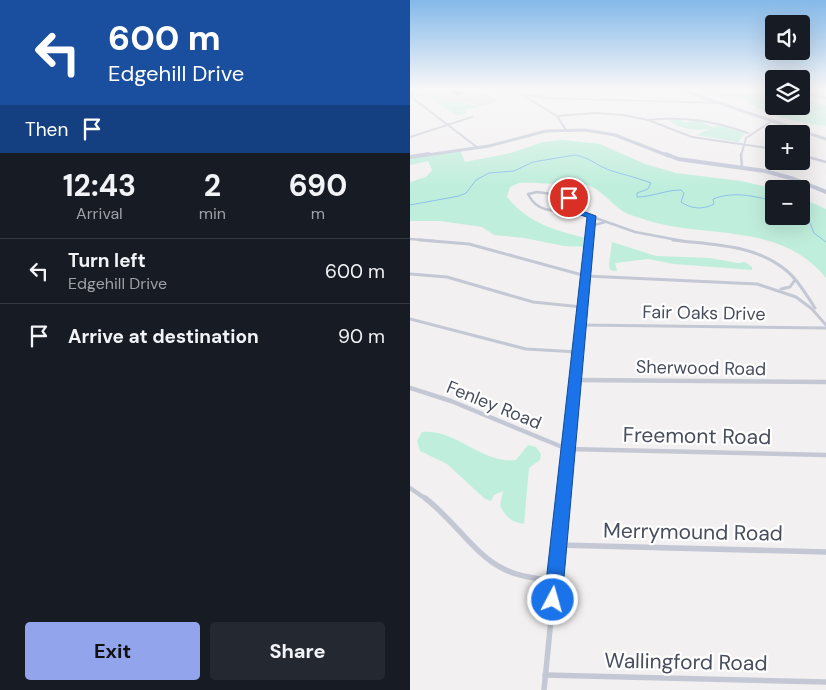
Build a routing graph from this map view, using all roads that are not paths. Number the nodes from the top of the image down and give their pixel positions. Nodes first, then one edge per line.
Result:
1 (446, 122) edge
2 (454, 122) edge
3 (561, 122) edge
4 (653, 122) edge
5 (713, 122) edge
6 (770, 122) edge
7 (776, 122) edge
8 (448, 124) junction
9 (566, 130) junction
10 (748, 133) junction
11 (410, 137) edge
12 (826, 139) edge
13 (742, 145) junction
14 (478, 148) junction
15 (765, 148) edge
16 (410, 157) edge
17 (810, 158) edge
18 (826, 162) edge
19 (742, 168) junction
20 (826, 192) edge
21 (573, 210) junction
22 (592, 216) junction
23 (605, 222) junction
24 (591, 226) junction
25 (410, 239) edge
26 (410, 274) edge
27 (586, 276) junction
28 (795, 280) junction
29 (778, 289) junction
30 (582, 307) junction
31 (817, 312) junction
32 (410, 320) edge
33 (581, 325) junction
34 (826, 326) edge
35 (578, 352) junction
36 (576, 380) junction
37 (826, 382) edge
38 (410, 388) edge
39 (568, 449) junction
40 (826, 455) edge
41 (410, 488) edge
42 (559, 545) junction
43 (826, 552) edge
44 (555, 581) junction
45 (545, 675) junction
46 (826, 682) edge
47 (544, 690) edge

1 - 8 street
2 - 8 street
3 - 9 street
4 - 13 street
5 - 10 street
6 - 10 street
7 - 12 street
8 - 11 street
8 - 14 street
9 - 14 street
9 - 19 street
10 - 13 street
13 - 15 street
13 - 19 street
14 - 16 street
17 - 18 street
19 - 20 street
21 - 21 street
21 - 22 street
22 - 23 street
22 - 24 street
23 - 24 street
23 - 28 street
24 - 27 street
25 - 27 street
26 - 30 street
27 - 29 street
27 - 30 street
28 - 29 street
28 - 31 street
29 - 31 street
30 - 33 street
31 - 34 street
32 - 35 street
33 - 34 street, Fair Oaks Drive
33 - 35 street
35 - 36 street
36 - 37 street, Sherwood Road
36 - 39 street
38 - 39 street, Fenley Road
39 - 40 street, Freemont Road
39 - 42 street
41 - 44 street
42 - 43 street, Merrymound Road
42 - 44 street
44 - 45 street
45 - 46 street, Wallingford Road
45 - 47 street

